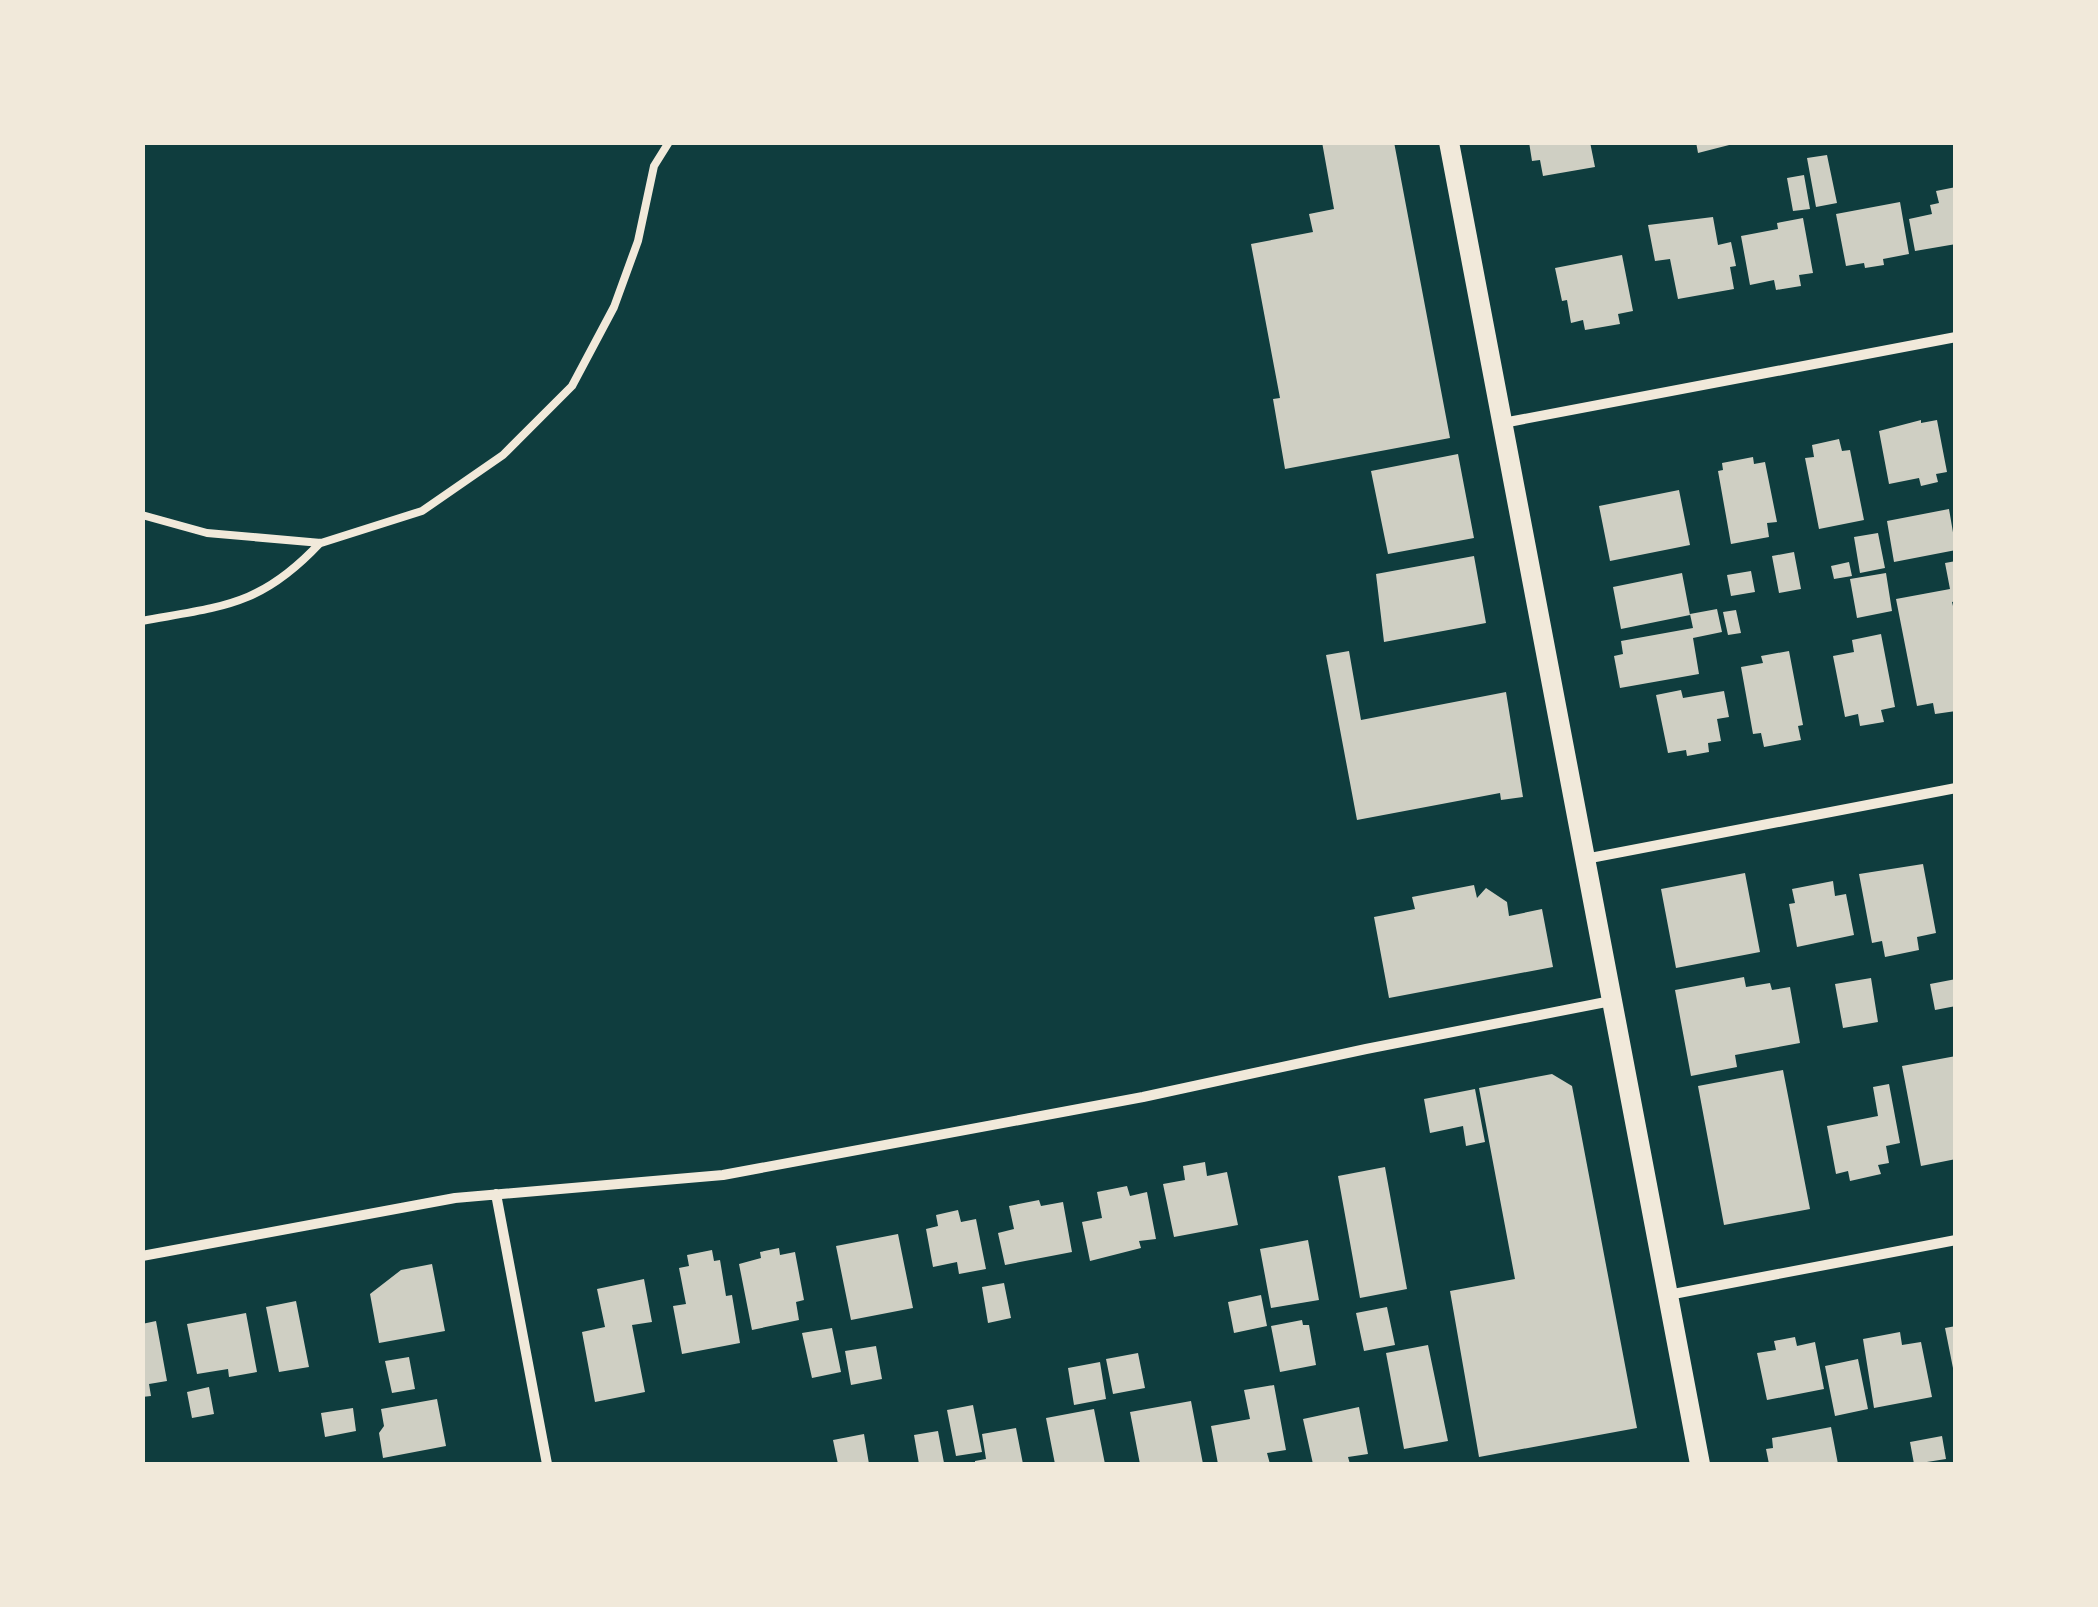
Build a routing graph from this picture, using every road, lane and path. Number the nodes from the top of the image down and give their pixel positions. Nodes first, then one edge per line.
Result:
1 (670, 142) edge
2 (1449, 142) edge
3 (1956, 337) edge
4 (1503, 423) junction
5 (142, 515) edge
6 (321, 542) junction
7 (142, 621) edge
8 (1956, 788) edge
9 (1585, 858) junction
10 (1612, 1001) junction
11 (496, 1194) junction
12 (1956, 1240) edge
13 (142, 1256) edge
14 (1668, 1295) junction
15 (546, 1464) edge
16 (1700, 1464) edge

1 - 6 lane
2 - 4 main road
3 - 4 street
4 - 9 main road
5 - 6 lane
6 - 7 lane
8 - 9 street
9 - 10 main road
10 - 11 street
10 - 14 main road
11 - 13 street
11 - 15 street
12 - 14 street
14 - 16 main road

